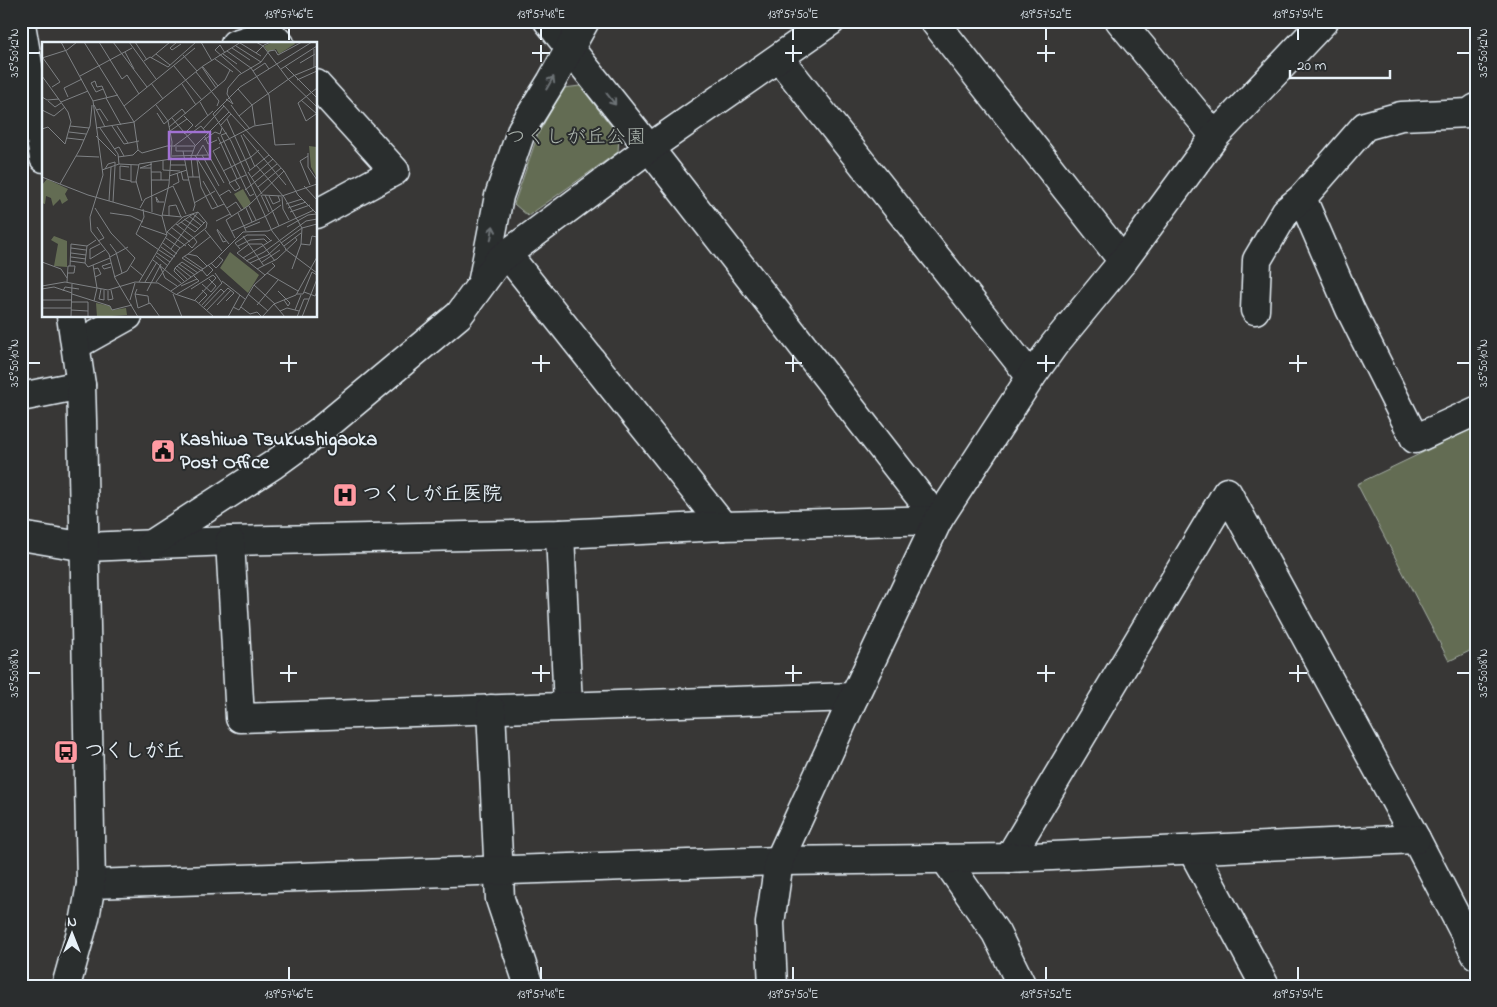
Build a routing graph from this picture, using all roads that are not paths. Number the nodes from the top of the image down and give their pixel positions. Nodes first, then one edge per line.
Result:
1 (548, 21) edge
2 (585, 21) edge
3 (831, 21) edge
4 (934, 21) edge
5 (1120, 21) edge
6 (1324, 21) edge
7 (21, 24) edge
8 (241, 42) edge
9 (278, 42) edge
10 (570, 47) junction
11 (779, 58) junction
12 (318, 86) edge
13 (39, 106) edge
14 (1476, 108) edge
15 (1215, 136) junction
16 (42, 137) edge
17 (649, 148) junction
18 (1302, 198) junction
19 (318, 213) edge
20 (507, 254) junction
21 (1123, 261) junction
22 (483, 281) junction
23 (1254, 310) dead end
24 (71, 318) edge
25 (124, 318) edge
26 (76, 345) junction
27 (1031, 378) junction
28 (81, 385) junction
29 (21, 397) edge
30 (1476, 411) edge
31 (938, 520) junction
32 (723, 526) junction
33 (560, 534) junction
34 (21, 536) edge
35 (230, 542) junction
36 (152, 544) junction
37 (86, 547) junction
38 (854, 697) junction
39 (568, 706) junction
40 (491, 709) junction
41 (1416, 839) junction
42 (1192, 850) junction
43 (1009, 858) junction
44 (945, 859) junction
45 (779, 861) junction
46 (499, 870) junction
47 (91, 884) junction
48 (1476, 955) edge
49 (66, 986) edge
50 (529, 986) edge
51 (773, 986) edge
52 (1022, 986) edge
53 (1265, 986) edge

1 - 10 street
2 - 10 street
3 - 11 street
4 - 21 street
5 - 15 street
6 - 15 street
7 - 13 street
8 - 9 street
10 -> 17 street
22 -> 10 street
11 - 17 street
11 - 27 street
12 - 19 street
13 - 16 street
14 - 18 street
15 - 21 street
17 - 20 street
17 - 31 street
18 - 23 street
18 - 30 street
20 - 22 street
20 - 32 street
21 - 27 street
22 - 36 street
24 - 26 street
25 - 26 street
26 - 28 street
27 - 31 street
28 - 29 street
28 - 37 street
31 - 32 street
31 - 38 street
32 - 33 street
33 - 35 street
33 - 39 street
34 - 37 street
35 - 36 street
35 - 40 street
36 - 37 street
37 - 47 street
38 - 39 street
38 - 45 street
39 - 40 street
40 - 46 street
41 - 42 street
41 - 43 street
41 - 48 street
42 - 43 street
42 - 53 street
43 - 44 street
44 - 45 street
44 - 52 street
45 - 46 street
45 - 51 street
46 - 47 street
46 - 50 street
47 - 49 street

